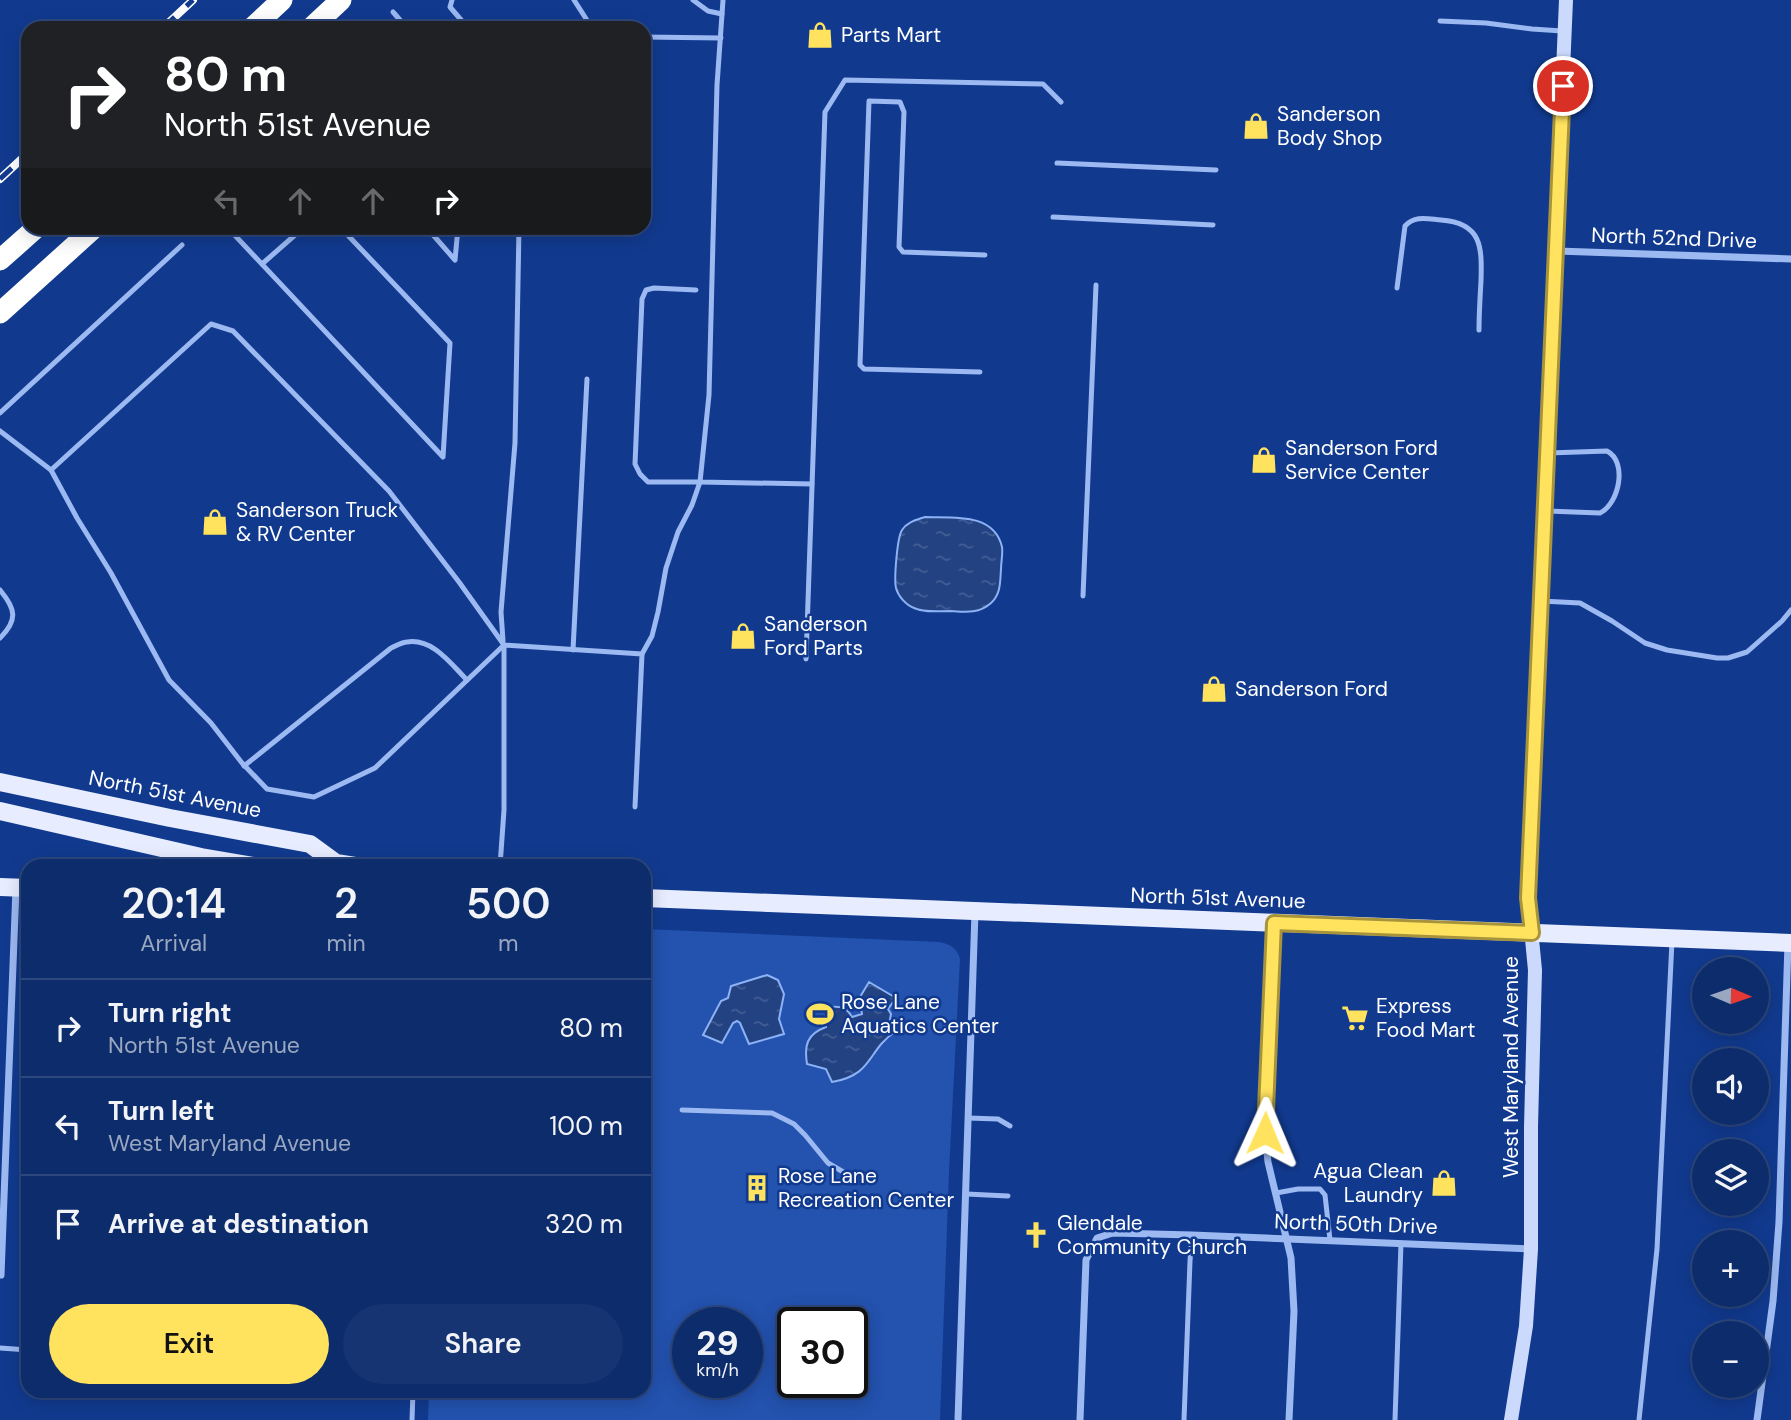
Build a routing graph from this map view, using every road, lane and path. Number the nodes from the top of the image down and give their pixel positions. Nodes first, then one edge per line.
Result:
1 (282, 0) edge
2 (341, 0) edge
3 (452, 0) edge
4 (574, 0) edge
5 (693, 0) edge
6 (723, 0) edge
7 (1566, 0) edge
8 (393, 12) dead end
9 (722, 14) junction
10 (260, 21) edge
11 (318, 21) edge
12 (401, 21) edge
13 (461, 21) edge
14 (588, 21) edge
15 (1440, 21) dead end
16 (1565, 31) junction
17 (651, 37) edge
18 (721, 38) junction
19 (1061, 102) dead end
20 (1056, 163) dead end
21 (1216, 170) dead end
22 (1052, 218) dead end
23 (1213, 225) dead end
24 (28, 235) edge
25 (86, 235) edge
26 (235, 235) edge
27 (293, 235) edge
28 (348, 235) edge
29 (433, 235) edge
30 (457, 235) edge
31 (519, 235) edge
32 (182, 245) dead end
33 (1557, 251) junction
34 (985, 255) dead end
35 (1791, 259) edge
36 (0, 260) edge
37 (262, 264) junction
38 (1096, 285) dead end
39 (1397, 289) dead end
40 (695, 290) dead end
41 (0, 313) edge
42 (1479, 330) dead end
43 (980, 372) dead end
44 (587, 379) dead end
45 (0, 413) edge
46 (0, 431) edge
47 (1548, 453) junction
48 (51, 470) junction
49 (700, 482) junction
50 (812, 484) junction
51 (1545, 511) junction
52 (0, 590) edge
53 (1083, 596) dead end
54 (1541, 601) junction
55 (1791, 610) edge
56 (0, 638) edge
57 (503, 645) junction
58 (573, 650) junction
59 (642, 654) junction
60 (806, 659) dead end
61 (467, 680) junction
62 (244, 765) junction
63 (0, 782) edge
64 (635, 807) dead end
65 (0, 811) edge
66 (213, 859) edge
67 (326, 859) edge
68 (500, 859) edge
69 (15, 888) edge
70 (651, 898) edge
71 (975, 912) junction
72 (1274, 923) junction
73 (1532, 933) junction
74 (1672, 938) junction
75 (1790, 943) edge
76 (681, 1110) dead end
77 (968, 1118) junction
78 (1010, 1126) dead end
79 (845, 1173) dead end
80 (1276, 1193) junction
81 (966, 1194) junction
82 (1008, 1196) dead end
83 (1192, 1235) junction
84 (1286, 1238) junction
85 (1329, 1240) junction
86 (1401, 1244) junction
87 (1531, 1249) junction
88 (1, 1275) edge
89 (0, 1348) edge
90 (21, 1350) edge
91 (413, 1398) edge
92 (412, 1420) edge
93 (958, 1420) edge
94 (1080, 1420) edge
95 (1184, 1420) edge
96 (1289, 1420) edge
97 (1395, 1420) edge
98 (1511, 1420) edge
99 (1639, 1420) edge
100 (1756, 1420) edge

1 - 10 highway
2 - 11 highway
3 - 13 lane
4 - 14 lane
5 - 9 lane
6 - 9 lane
7 - 16 street, West Maryland Avenue
8 - 12 lane
9 - 18 lane
15 - 16 lane
16 - 33 street, West Maryland Avenue
17 - 18 lane
18 - 49 lane
19 - 50 lane
20 - 21 lane
22 - 23 lane
24 - 36 highway
25 - 41 highway
26 - 37 lane
27 - 37 lane
28 - 37 lane
29 - 30 lane
31 - 57 lane
32 - 45 lane
33 - 35 street, North 52nd Drive
33 - 47 street, West Maryland Avenue
34 - 43 lane
38 - 53 lane
39 - 42 lane
40 - 49 lane
44 - 58 lane
46 - 48 lane
47 - 51 street, West Maryland Avenue
47 - 51 lane
48 - 57 lane
48 - 62 lane
49 - 50 lane
49 - 59 lane
50 - 60 lane
51 - 54 street, West Maryland Avenue
52 - 56 lane
54 - 55 lane
54 - 73 street, West Maryland Avenue
57 - 58 lane
57 - 61 lane
57 - 68 lane
58 - 59 lane
59 - 64 lane
61 - 62 lane
61 - 62 lane
63 - 67 main road, North 51st Avenue
65 - 66 main road
69 - 88 street
70 - 71 main road, North 51st Avenue
71 - 72 main road, North 51st Avenue
71 - 77 street
72 - 73 main road, North 51st Avenue
72 - 80 street
73 - 74 main road, North 51st Avenue
73 - 87 street, West Maryland Avenue
74 - 75 main road, North 51st Avenue
74 - 99 lane
75 - 100 street
76 - 79 lane
77 - 78 lane
77 - 81 street
80 - 84 street
80 - 85 lane
81 - 82 lane
81 - 93 street
83 - 84 street, North 50th Drive
83 - 94 street, North 50th Drive
83 - 95 lane
84 - 85 street, North 50th Drive
84 - 96 street
85 - 86 street, North 50th Drive
86 - 87 street, North 50th Drive
86 - 97 lane
87 - 98 street, West Maryland Avenue
89 - 90 lane
91 - 92 lane

